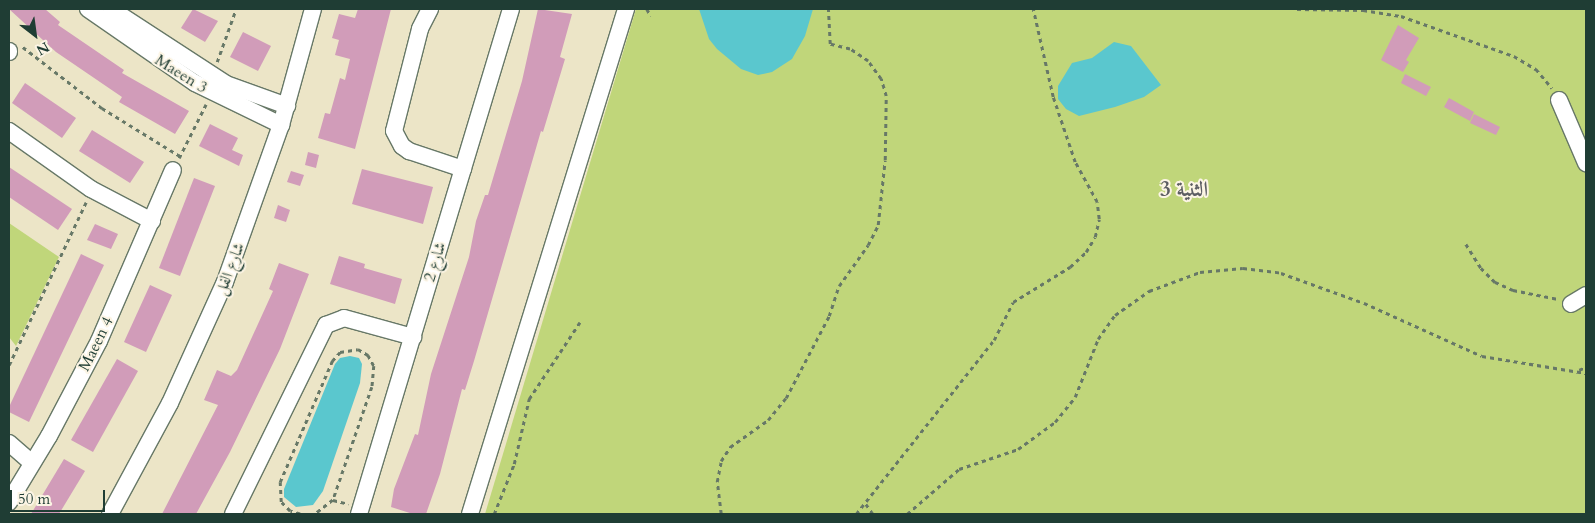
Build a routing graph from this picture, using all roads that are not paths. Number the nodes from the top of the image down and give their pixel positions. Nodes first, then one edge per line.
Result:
1 (88, 9) edge
2 (111, 9) edge
3 (314, 9) edge
4 (430, 9) edge
5 (511, 9) edge
6 (626, 9) edge
7 (1559, 100) road end
8 (287, 106) junction
9 (281, 126) junction
10 (9, 131) edge
11 (177, 163) road end
12 (1586, 163) edge
13 (463, 169) junction
14 (152, 221) junction
15 (1586, 294) edge
16 (1571, 304) road end
17 (413, 337) junction
18 (9, 443) edge
19 (32, 464) junction
20 (9, 502) edge
21 (110, 514) edge
22 (233, 514) edge
23 (358, 514) edge
24 (470, 514) edge

1 - 9 street, Maeen 3
2 - 8 street, Maeen 3
3 - 8 street, شارع الفل
4 - 13 street
5 - 13 street, شارع 2
6 - 24 street
7 - 12 street
8 - 9 street, شارع الفل
9 - 21 street, شارع الفل
10 - 14 street
11 - 14 street, Maeen 4
13 - 17 street, شارع 2
14 - 19 street, Maeen 4
15 - 16 street
17 - 22 street
17 - 23 street, شارع 2
18 - 19 street
19 - 20 street, Maeen 4

